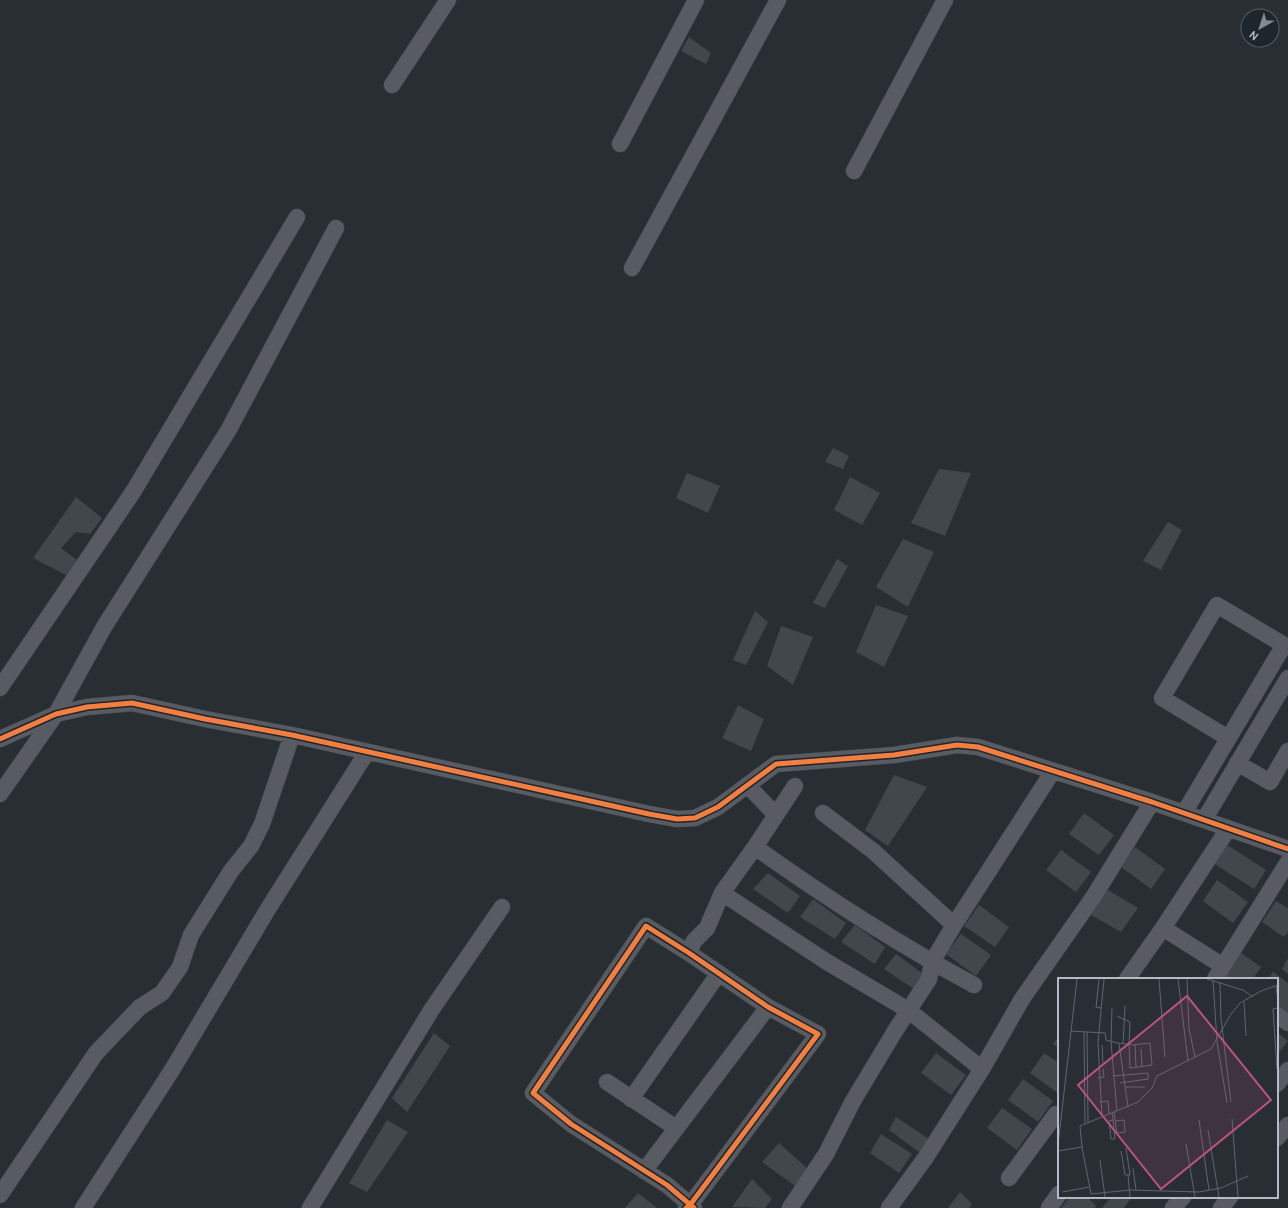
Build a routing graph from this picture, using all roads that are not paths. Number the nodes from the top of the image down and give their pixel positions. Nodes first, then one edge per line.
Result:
1 (448, 0) edge
2 (696, 0) edge
3 (778, 0) edge
4 (944, 0) edge
5 (392, 85) dead end
6 (620, 144) dead end
7 (854, 170) dead end
8 (296, 217) dead end
9 (336, 228) dead end
10 (632, 268) dead end
11 (1288, 678) edge
12 (0, 688) edge
13 (56, 714) junction
14 (292, 735) junction
15 (1228, 738) junction
16 (0, 739) edge
17 (1288, 751) edge
18 (367, 752) junction
19 (1237, 763) junction
20 (1053, 771) junction
21 (747, 785) junction
22 (795, 786) dead end
23 (0, 794) edge
24 (1152, 802) junction
25 (823, 812) dead end
26 (1184, 813) junction
27 (776, 815) junction
28 (1204, 820) junction
29 (1228, 829) junction
30 (755, 847) junction
31 (1288, 849) edge
32 (1288, 862) edge
33 (722, 893) junction
34 (502, 907) dead end
35 (954, 925) junction
36 (1163, 928) junction
37 (689, 953) junction
38 (932, 962) junction
39 (720, 973) junction
40 (1219, 973) edge
41 (1128, 978) edge
42 (974, 985) dead end
43 (768, 1007) junction
44 (908, 1010) junction
45 (1278, 1015) edge
46 (1288, 1023) edge
47 (982, 1069) junction
48 (1288, 1070) edge
49 (607, 1082) dead end
50 (1278, 1083) edge
51 (631, 1099) junction
52 (1058, 1113) edge
53 (1288, 1125) edge
54 (676, 1128) junction
55 (1278, 1137) edge
56 (644, 1171) junction
57 (1009, 1178) dead end
58 (0, 1194) edge
59 (1058, 1195) edge
60 (1182, 1198) edge
61 (1229, 1198) edge
62 (690, 1207) edge
63 (83, 1208) edge
64 (310, 1208) edge
65 (790, 1208) edge
66 (889, 1208) edge
67 (1048, 1208) edge
68 (1173, 1208) edge
69 (1221, 1208) edge

1 - 5 street
2 - 6 street
3 - 10 street
4 - 7 street
8 - 12 street
9 - 13 street
11 - 19 street
13 - 14 street
13 - 16 street
13 - 23 street
14 - 18 street
14 - 58 street
15 - 15 street
15 - 26 street
17 - 19 street
18 - 21 street
18 - 63 street
19 - 28 street
20 - 21 street
20 - 24 street
20 - 35 street
21 - 27 street
22 - 27 street
24 - 26 street
24 - 47 street
25 - 35 street
26 - 28 street
27 - 30 street
28 - 29 street
29 - 31 street
29 - 36 street
30 - 33 street
30 - 38 street
32 - 40 street
33 - 37 street
33 - 44 street
34 - 64 street
35 - 38 street
36 - 40 street
36 - 41 street
37 - 39 street
37 - 56 street
38 - 42 street
38 - 44 street
39 - 43 street
39 - 51 street
43 - 54 street
43 - 62 street
44 - 47 street
44 - 65 street
45 - 46 street
47 - 66 street
48 - 50 street
49 - 51 street
51 - 54 street
52 - 57 street
53 - 55 street
54 - 56 street
56 - 62 street
59 - 67 street
60 - 68 street
61 - 69 street

